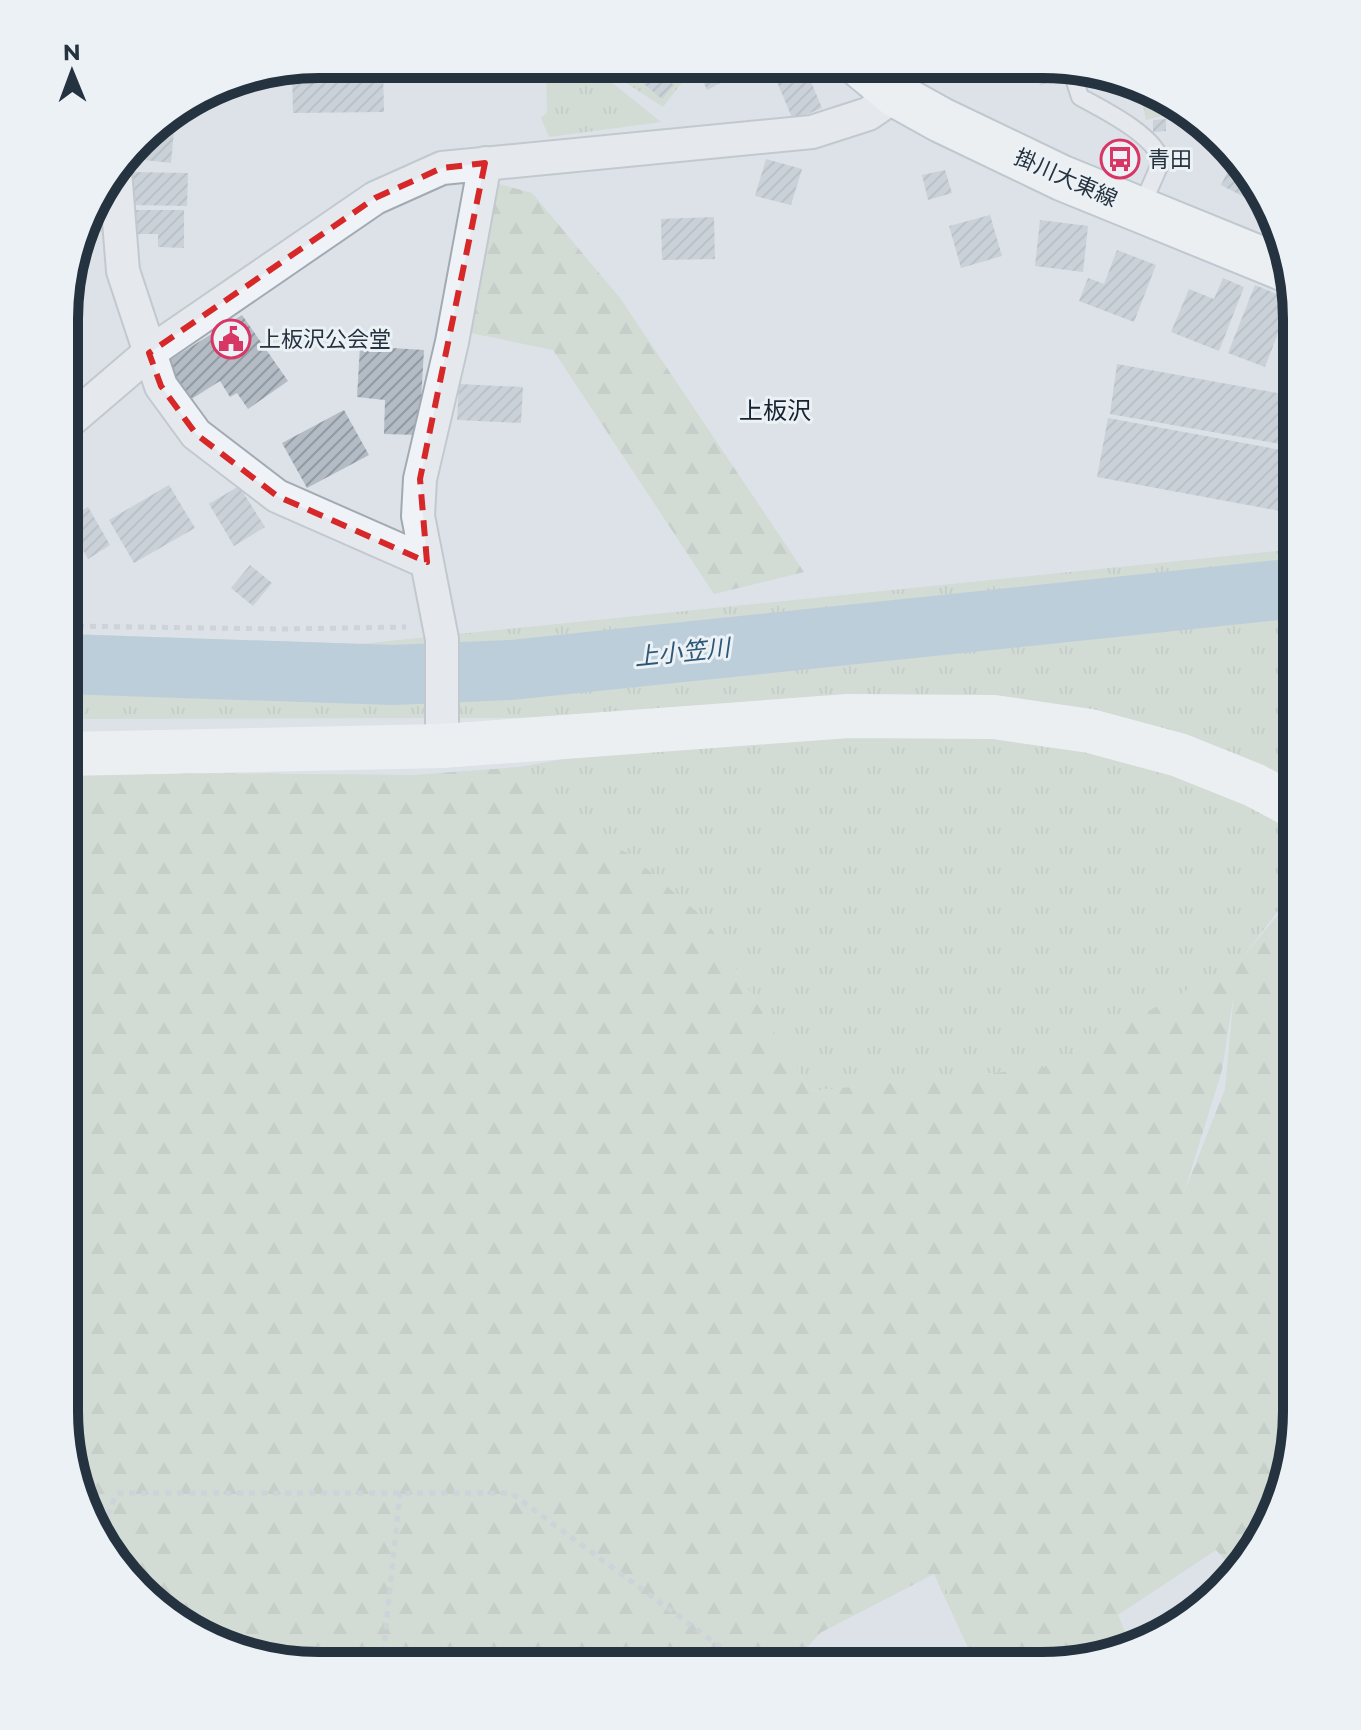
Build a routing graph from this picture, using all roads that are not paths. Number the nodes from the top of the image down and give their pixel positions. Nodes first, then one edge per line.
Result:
1 (876, 78) edge
2 (1075, 80) edge
3 (896, 95) junction
4 (485, 163) junction
5 (116, 189) edge
6 (1140, 211) junction
7 (1277, 265) edge
8 (149, 353) junction
9 (78, 414) edge
10 (427, 562) junction
11 (442, 746) junction
12 (78, 754) edge
13 (1283, 800) edge

1 - 3 street, 掛川大東線
2 - 6 lane
3 - 4 street
3 - 6 street, 掛川大東線
4 - 8 street
4 - 10 street
5 - 8 street
6 - 7 street, 掛川大東線
8 - 9 street
8 - 10 street
10 - 11 street
11 - 12 street
11 - 13 street

